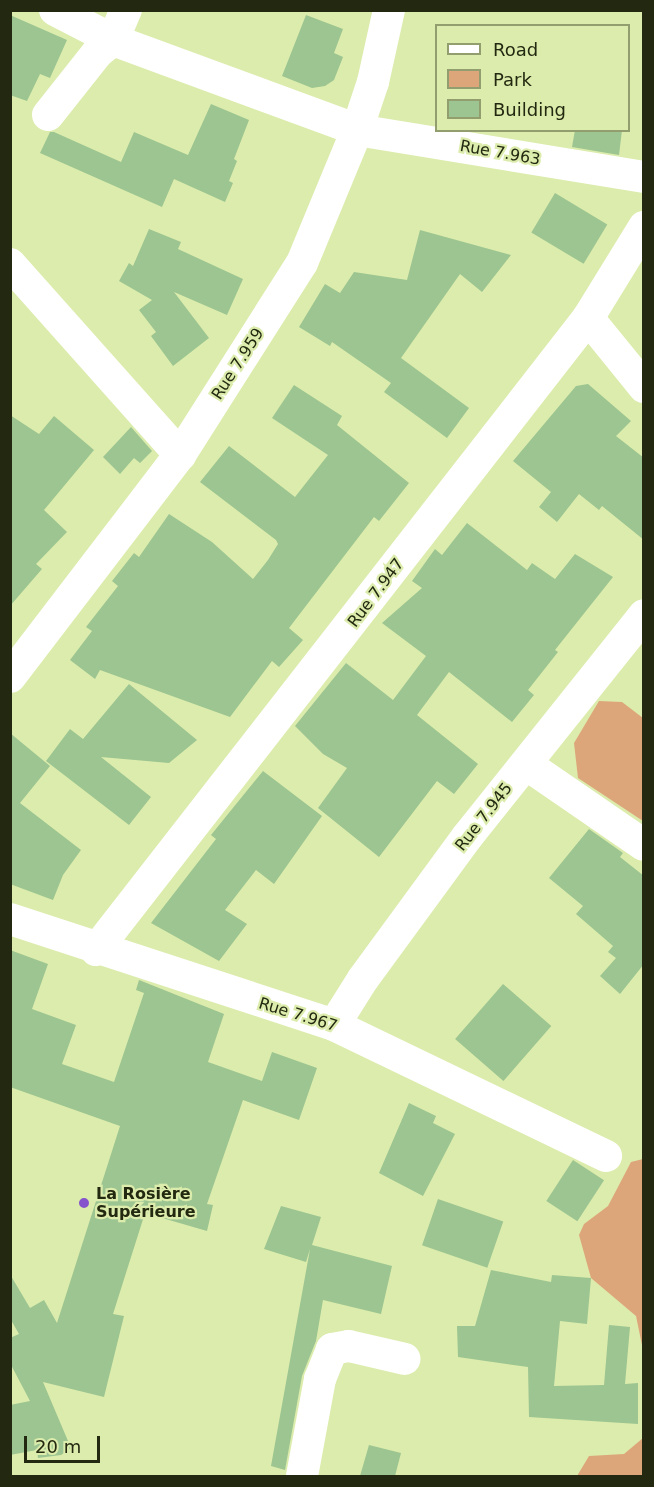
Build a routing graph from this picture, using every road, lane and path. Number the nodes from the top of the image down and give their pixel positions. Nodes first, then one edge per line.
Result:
1 (55, 10) edge
2 (126, 10) edge
3 (389, 10) edge
4 (113, 40) junction
5 (48, 115) dead end
6 (357, 130) junction
7 (644, 177) edge
8 (644, 227) edge
9 (10, 264) edge
10 (588, 318) junction
11 (644, 387) edge
12 (180, 454) junction
13 (644, 615) edge
14 (10, 677) edge
15 (526, 764) junction
16 (644, 844) edge
17 (10, 919) edge
18 (96, 950) junction
19 (334, 1025) junction
20 (606, 1156) dead end
21 (405, 1359) dead end
22 (302, 1476) edge

1 - 4 street, Rue 7.963
2 - 4 street
3 - 6 street, Rue 7.959
4 - 5 street
4 - 6 street, Rue 7.963
6 - 7 street, Rue 7.963
6 - 12 street, Rue 7.959
8 - 10 street, Rue 7.947
9 - 12 street
10 - 11 street
10 - 18 street, Rue 7.947
12 - 14 street, Rue 7.959
13 - 15 street, Rue 7.945
15 - 16 street
15 - 19 street, Rue 7.945
17 - 18 street, Rue 7.967
18 - 19 street, Rue 7.967
19 - 20 street, Rue 7.967
21 - 22 street

